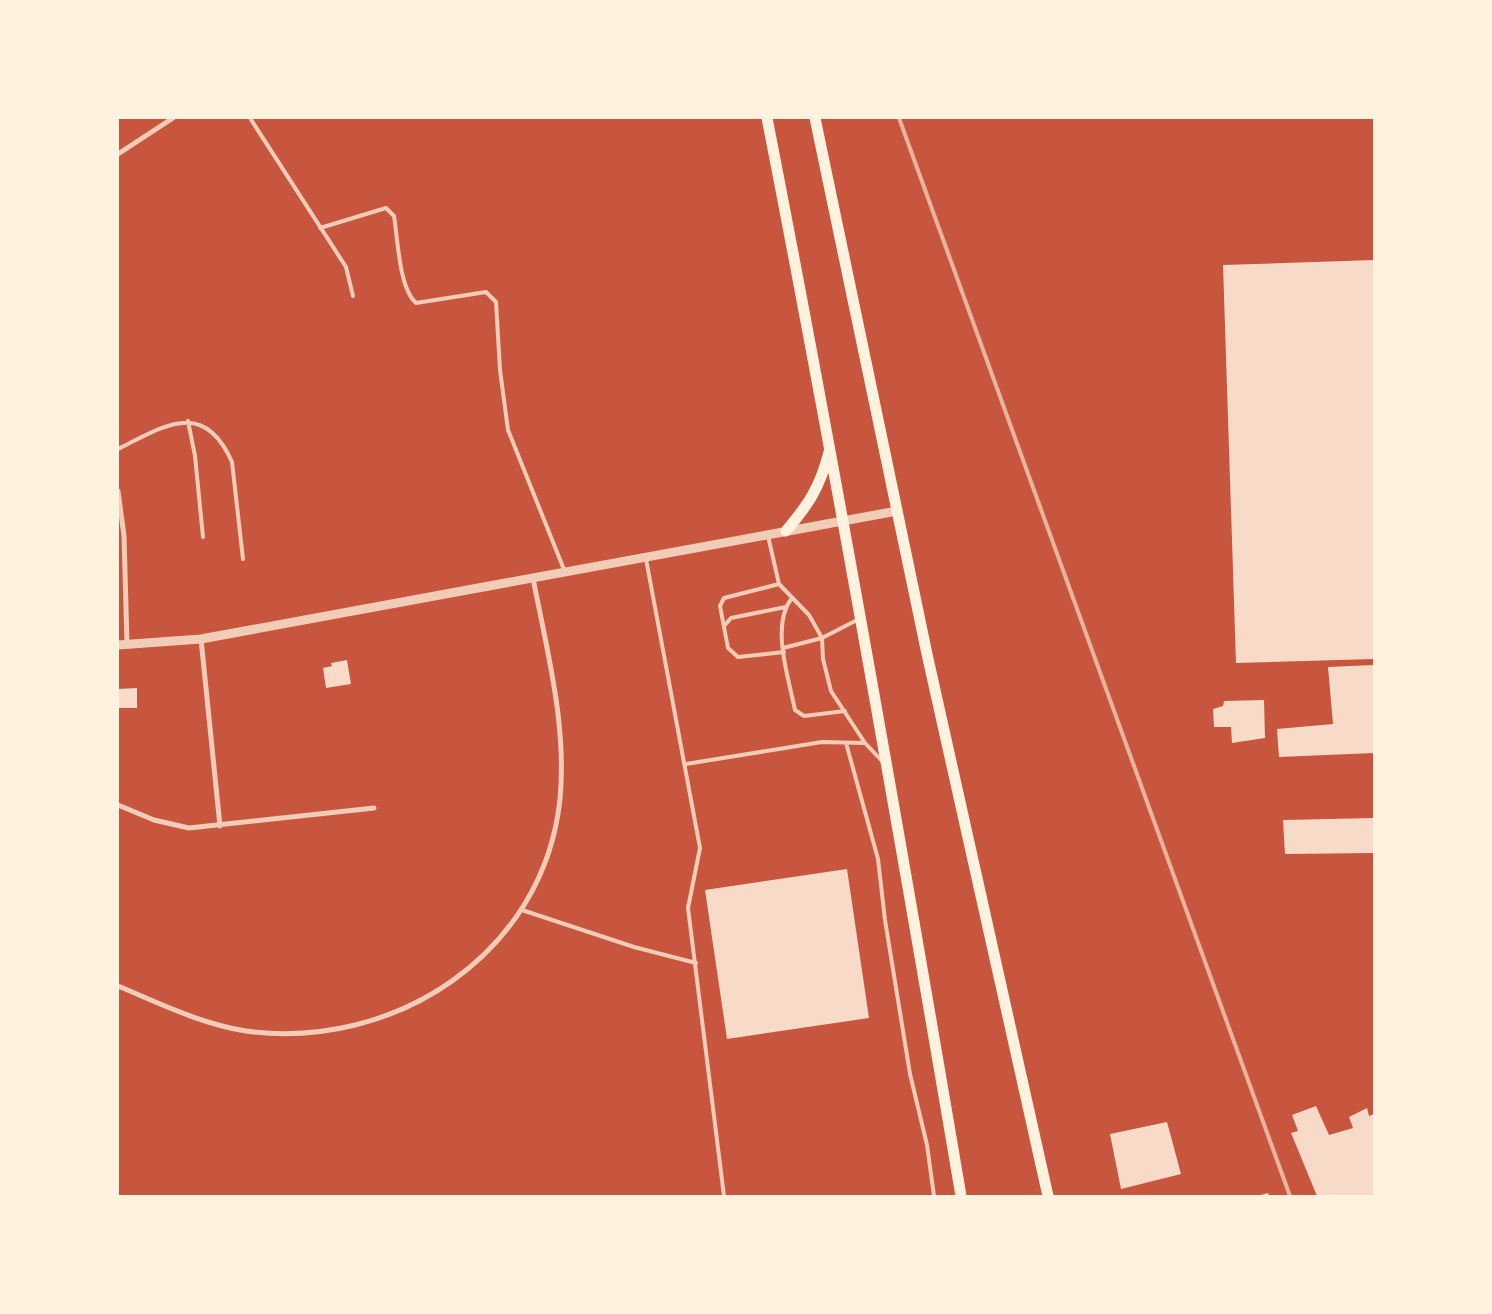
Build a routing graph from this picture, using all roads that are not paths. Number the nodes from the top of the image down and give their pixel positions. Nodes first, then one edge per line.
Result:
1 (173, 118) edge
2 (250, 118) edge
3 (767, 118) edge
4 (815, 118) edge
5 (118, 154) edge
6 (320, 228) junction
7 (352, 296) dead end
8 (188, 422) junction
9 (830, 448) junction
10 (118, 449) edge
11 (118, 491) edge
12 (896, 511) junction
13 (844, 520) junction
14 (786, 531) junction
15 (767, 534) junction
16 (203, 537) dead end
17 (118, 543) edge
18 (124, 544) junction
19 (646, 556) junction
20 (243, 559) dead end
21 (565, 572) junction
22 (533, 578) junction
23 (779, 584) junction
24 (792, 598) junction
25 (786, 607) junction
26 (860, 619) junction
27 (724, 627) junction
28 (822, 638) junction
29 (201, 639) junction
30 (122, 645) edge
31 (783, 650) junction
32 (845, 711) junction
33 (846, 743) junction
34 (864, 743) junction
35 (686, 764) junction
36 (885, 765) junction
37 (118, 805) edge
38 (374, 808) dead end
39 (220, 826) junction
40 (522, 910) junction
41 (696, 963) junction
42 (118, 986) edge
43 (724, 1196) edge
44 (934, 1196) edge
45 (961, 1196) edge
46 (1048, 1196) edge

1 - 5 street
2 - 6 lane
3 - 9 main road
4 - 12 main road
6 - 7 lane
6 - 21 lane
8 - 10 lane
8 - 16 lane
8 - 20 lane
9 - 13 main road
9 - 14 main road
11 - 18 street
12 - 13 street
12 - 46 main road
13 - 14 street
13 - 26 main road
14 - 15 street
15 - 19 street
15 - 23 lane
17 - 18 lane
18 - 30 street
19 - 21 street
19 - 35 lane
21 - 22 street
22 - 29 street
22 - 40 street
23 - 24 lane
23 - 27 lane
24 - 25 lane
24 - 28 lane
25 - 27 lane
25 - 31 lane
26 - 28 lane
26 - 36 main road
27 - 31 lane
28 - 31 lane
28 - 32 lane
29 - 30 street
29 - 39 street
31 - 32 lane
32 - 34 lane
33 - 34 lane
33 - 35 lane
33 - 44 lane
34 - 36 lane
35 - 41 lane
36 - 45 main road
37 - 39 street
38 - 39 street
40 - 41 lane
40 - 42 street
41 - 43 lane

